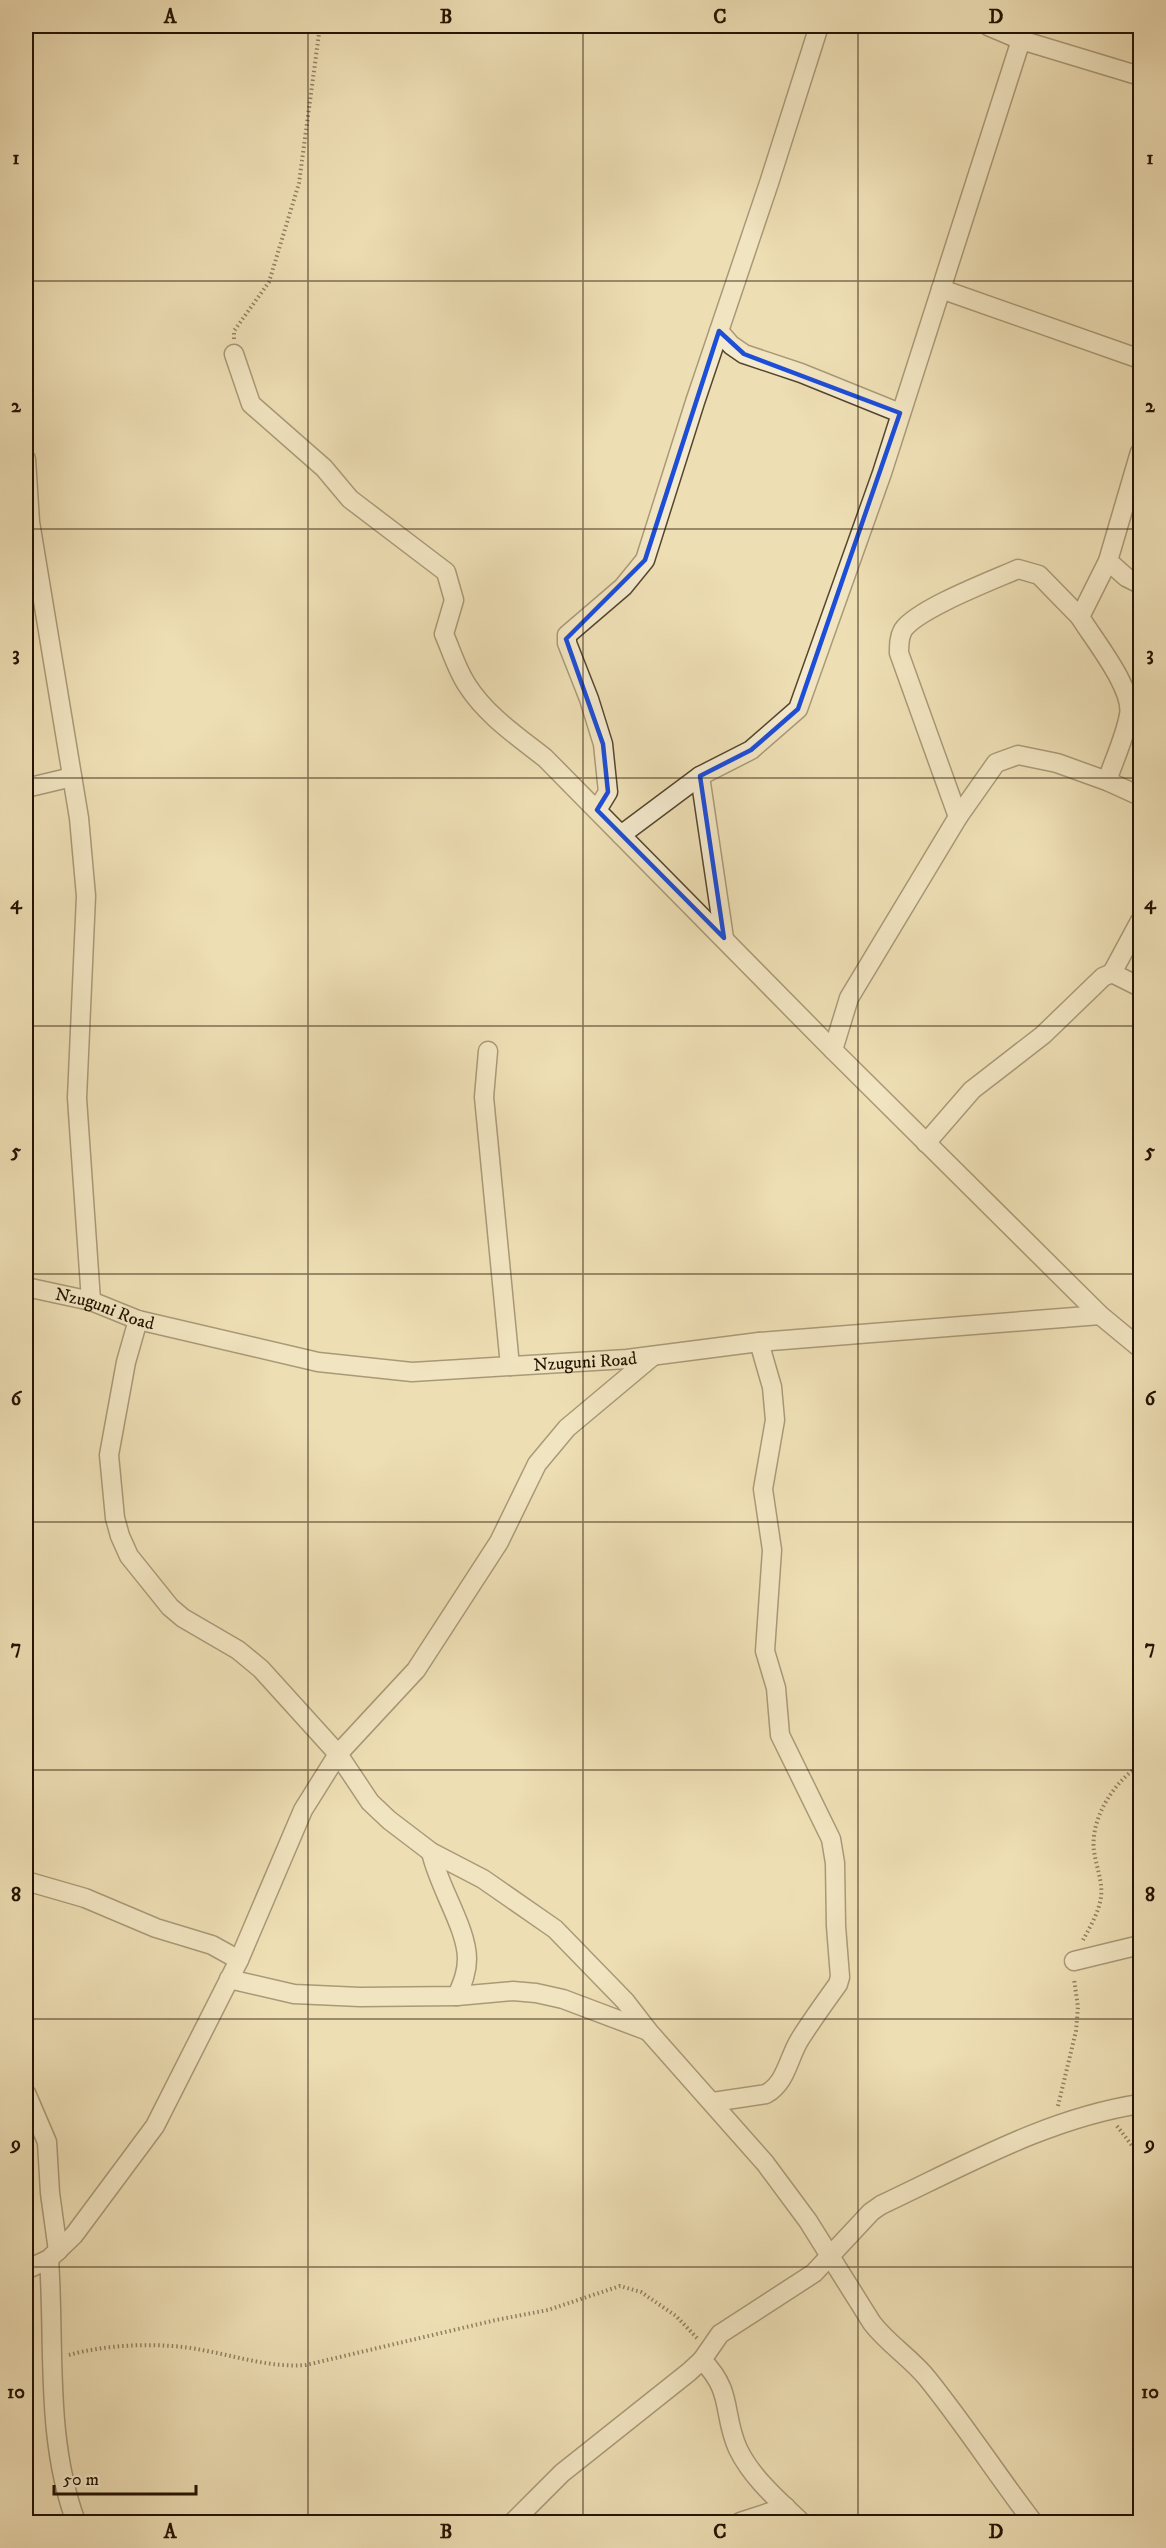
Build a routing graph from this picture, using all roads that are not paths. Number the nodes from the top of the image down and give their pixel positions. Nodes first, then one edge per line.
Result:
1 (819, 26) edge
2 (988, 26) edge
3 (1021, 40) junction
4 (1140, 76) edge
5 (941, 289) junction
6 (719, 331) junction
7 (234, 354) road end
8 (1140, 359) edge
9 (900, 413) junction
10 (1140, 452) edge
11 (26, 459) edge
12 (1108, 561) junction
13 (1140, 584) edge
14 (1080, 617) junction
15 (700, 776) junction
16 (72, 777) junction
17 (1107, 781) junction
18 (26, 788) edge
19 (1140, 796) edge
20 (597, 810) junction
21 (958, 817) junction
22 (621, 835) junction
23 (1140, 921) edge
24 (724, 938) junction
25 (1112, 973) junction
26 (1140, 987) edge
27 (833, 1050) junction
28 (488, 1051) dead end
29 (926, 1143) junction
30 (26, 1287) edge
31 (91, 1301) junction
32 (1100, 1315) junction
33 (138, 1320) junction
34 (1136, 1337) edge
35 (759, 1342) junction
36 (653, 1356) junction
37 (510, 1366) junction
38 (338, 1754) junction
39 (431, 1852) junction
40 (26, 1881) edge
41 (1140, 1945) edge
42 (239, 1960) junction
43 (1074, 1961) dead end
44 (229, 1979) junction
45 (457, 1996) junction
46 (649, 2032) junction
47 (26, 2093) edge
48 (713, 2102) junction
49 (1140, 2104) edge
50 (54, 2255) junction
51 (831, 2255) junction
52 (26, 2270) edge
53 (705, 2356) junction
54 (786, 2507) junction
55 (801, 2522) edge
56 (76, 2523) edge
57 (513, 2523) edge
58 (740, 2523) edge
59 (1033, 2523) edge

1 - 6 street
2 - 3 street
3 - 4 street
3 - 5 street
5 - 8 street
5 - 9 street
6 - 9 street
6 - 20 street
7 - 20 street
9 - 15 street
10 - 12 street
11 - 16 street
12 - 13 street
12 - 14 street
14 - 17 street
14 - 21 street
15 - 22 street
15 - 24 street
16 - 18 street
16 - 31 street
17 - 19 street
17 - 21 street
20 - 22 street
21 - 27 street
22 - 24 street
23 - 25 street
24 - 27 street
25 - 26 street
25 - 29 street
27 - 29 street
28 - 37 street
29 - 32 street
30 - 31 street, Nzuguni Road
31 - 33 street, Nzuguni Road
32 - 34 street
32 - 35 street, Nzuguni Road
33 - 37 street, Nzuguni Road
33 - 38 street
35 - 36 street, Nzuguni Road
35 - 48 street
36 - 37 street, Nzuguni Road
36 - 38 street
38 - 39 street
38 - 42 street
39 - 45 street
39 - 46 street
40 - 42 street
41 - 43 street
42 - 44 street
44 - 45 street
44 - 50 street
45 - 46 street
46 - 48 street
47 - 50 street
48 - 51 street
49 - 51 street
50 - 52 street
50 - 56 street
51 - 53 street
51 - 59 street
53 - 54 street
53 - 57 street
54 - 55 street
54 - 58 street

